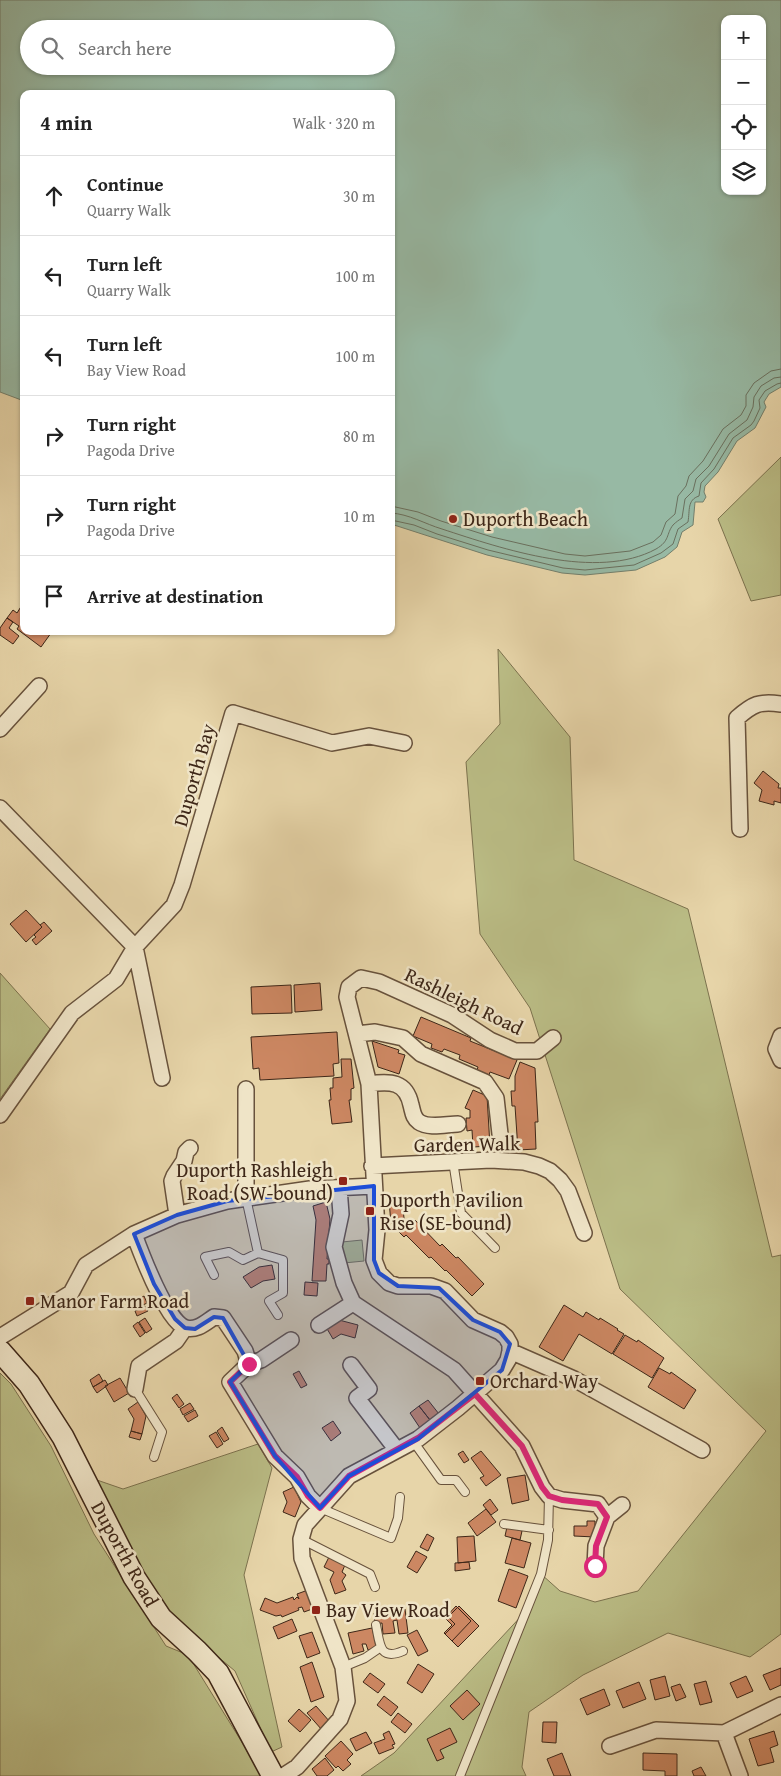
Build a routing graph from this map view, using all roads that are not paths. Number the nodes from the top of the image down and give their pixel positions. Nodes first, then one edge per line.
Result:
1 (39, 686) dead end
2 (781, 704) edge
3 (0, 729) edge
4 (404, 743) dead end
5 (0, 808) edge
6 (740, 829) dead end
7 (135, 947) junction
8 (357, 1034) junction
9 (781, 1036) edge
10 (553, 1038) dead end
11 (781, 1060) edge
12 (162, 1078) dead end
13 (369, 1084) junction
14 (246, 1089) dead end
15 (0, 1115) edge
16 (458, 1124) dead end
17 (500, 1134) dead end
18 (190, 1148) dead end
19 (453, 1161) junction
20 (372, 1166) junction
21 (374, 1186) junction
22 (339, 1188) junction
23 (246, 1198) junction
24 (177, 1214) junction
25 (584, 1233) dead end
26 (134, 1234) junction
27 (495, 1248) dead end
28 (258, 1253) junction
29 (214, 1275) dead end
30 (353, 1303) junction
31 (278, 1315) dead end
32 (319, 1326) dead end
33 (185, 1328) junction
34 (0, 1337) edge
35 (291, 1340) dead end
36 (510, 1351) junction
37 (0, 1352) edge
38 (249, 1364) junction
39 (351, 1365) dead end
40 (135, 1389) joint
41 (475, 1394) junction
42 (413, 1441) junction
43 (396, 1449) junction
44 (702, 1450) dead end
45 (154, 1457) dead end
46 (465, 1492) dead end
47 (549, 1496) junction
48 (400, 1497) dead end
49 (622, 1504) dead end
50 (320, 1508) junction
51 (607, 1517) junction
52 (504, 1524) dead end
53 (549, 1530) junction
54 (301, 1539) junction
55 (595, 1566) dead end
56 (375, 1586) dead end
57 (376, 1625) dead end
58 (381, 1647) junction
59 (403, 1652) dead end
60 (343, 1668) junction
61 (781, 1705) edge
62 (724, 1733) junction
63 (610, 1746) dead end
64 (273, 1776) edge
65 (283, 1776) edge
66 (460, 1776) edge
67 (740, 1776) edge

1 - 3 street
2 - 6 street
4 - 7 street, Duporth Bay
5 - 7 street
7 - 12 street
7 - 15 street, Duporth Bay
8 - 10 street, Rashleigh Road
8 - 13 street, Rashleigh Road
8 - 17 street
9 - 11 street
13 - 16 street
13 - 20 street, Rashleigh Road
14 - 23 street
18 - 24 street
19 - 20 street, Garden Walk
19 - 25 street, Garden Walk
19 - 27 lane
20 - 21 street, Rashleigh Road
21 - 22 street
21 - 36 street, Rashleigh Road
22 - 23 street
22 - 30 street
23 - 24 street
23 - 28 lane
24 - 26 street
26 - 33 street
26 - 34 street
28 - 29 lane
28 - 31 lane
30 - 32 street
30 - 41 street
33 - 38 street
33 - 40 street
35 - 38 street
36 - 41 street
36 - 44 street
37 - 64 street, Duporth Road
38 - 50 street
39 - 43 street
40 - 45 lane
41 - 42 street
41 - 47 street
42 - 43 street
42 - 46 lane
43 - 50 street
47 - 51 street
47 - 53 lane
48 - 50 lane
49 - 51 street
50 - 54 street
51 - 55 street
52 - 53 lane
53 - 66 lane
54 - 56 lane
54 - 60 street
57 - 58 lane
58 - 59 lane
58 - 60 lane
60 - 65 street
61 - 62 street
62 - 63 street
62 - 67 street

